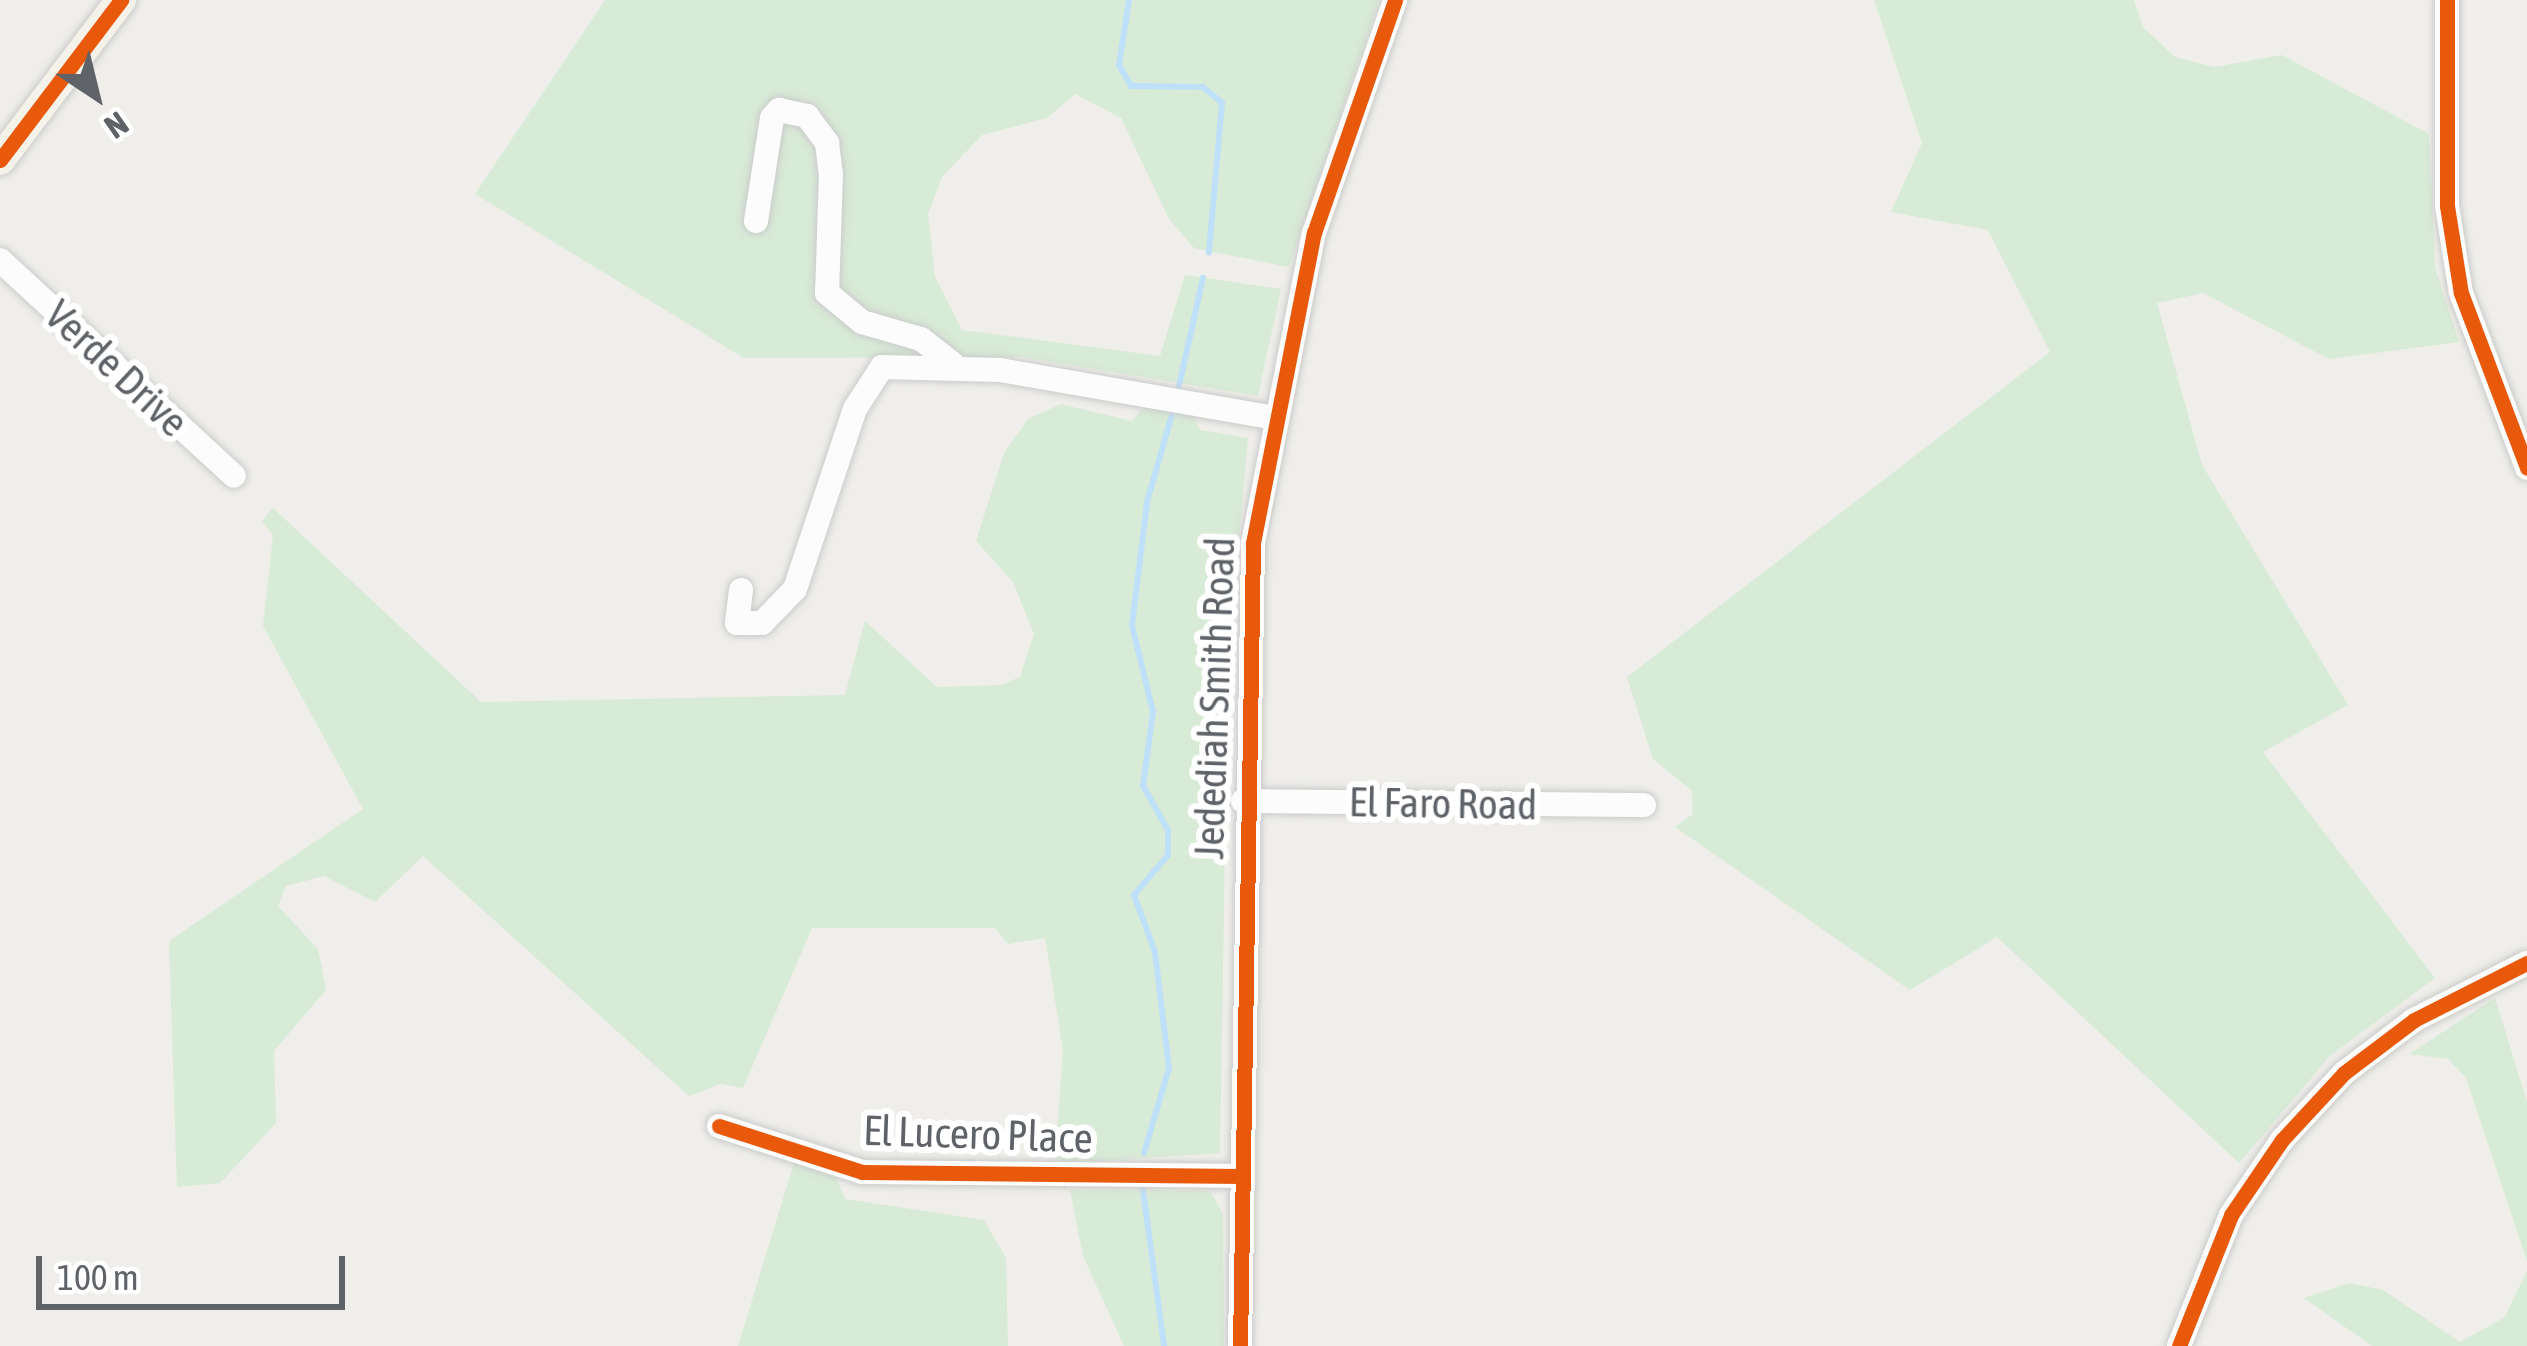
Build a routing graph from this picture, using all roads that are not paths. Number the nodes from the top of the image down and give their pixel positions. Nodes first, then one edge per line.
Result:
1 (122, 0) edge
2 (1395, 0) edge
3 (2447, 0) edge
4 (0, 160) edge
5 (756, 221) dead end
6 (0, 260) edge
7 (955, 365) junction
8 (1274, 418) junction
9 (2527, 468) edge
10 (234, 476) dead end
11 (741, 590) dead end
12 (1243, 801) junction
13 (1644, 805) dead end
14 (2527, 962) edge
15 (719, 1126) dead end
16 (1240, 1176) junction
17 (1240, 1346) edge
18 (2179, 1346) edge

1 - 4 main road
2 - 8 street, Jedediah Smith Road
3 - 9 street
5 - 7 street
6 - 10 street, Verde Drive
7 - 8 street
7 - 11 street
8 - 12 street, Jedediah Smith Road
12 - 13 street, El Faro Road
12 - 16 street, Jedediah Smith Road
14 - 18 street
15 - 16 street, El Lucero Place
16 - 17 street, Jedediah Smith Road

